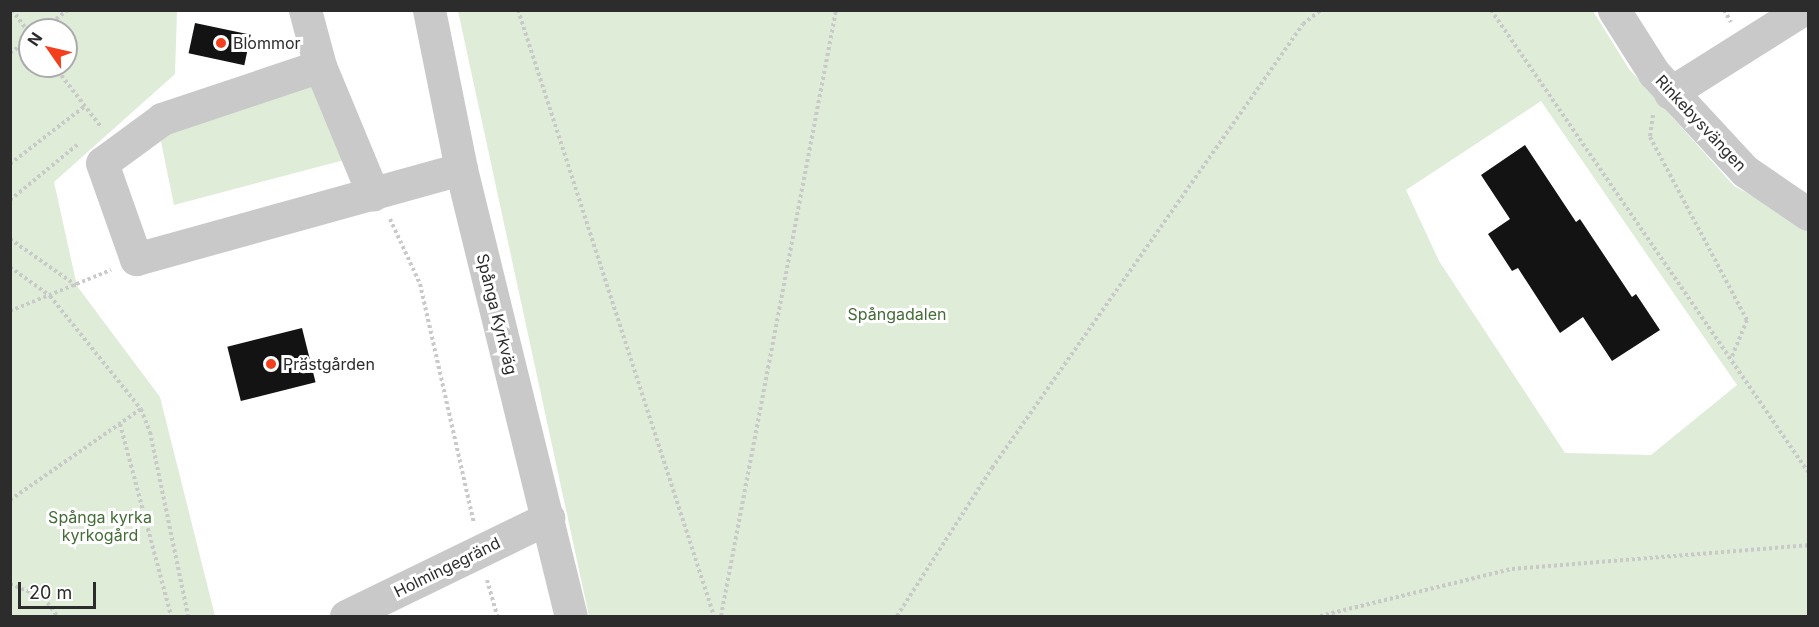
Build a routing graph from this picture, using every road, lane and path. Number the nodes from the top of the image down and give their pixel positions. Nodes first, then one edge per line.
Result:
1 (305, 10) edge
2 (429, 10) edge
3 (518, 10) edge
4 (836, 10) edge
5 (1321, 10) edge
6 (1491, 10) edge
7 (1614, 10) edge
8 (1802, 10) edge
9 (320, 66) junction
10 (63, 78) edge
11 (1670, 93) junction
12 (85, 106) junction
13 (92, 133) dead end
14 (110, 138) junction
15 (82, 141) dead end
16 (10, 164) edge
17 (460, 169) junction
18 (373, 194) junction
19 (10, 200) edge
20 (1809, 214) edge
21 (10, 239) edge
22 (136, 259) junction
23 (10, 267) edge
24 (77, 286) junction
25 (50, 296) junction
26 (10, 311) edge
27 (1730, 360) junction
28 (141, 409) junction
29 (120, 424) junction
30 (1809, 472) edge
31 (10, 500) edge
32 (548, 518) junction
33 (1809, 545) edge
34 (479, 549) junction
35 (10, 584) edge
36 (57, 616) edge
37 (171, 616) edge
38 (188, 616) edge
39 (346, 616) edge
40 (497, 616) edge
41 (571, 616) edge
42 (714, 616) edge
43 (721, 616) edge
44 (897, 616) edge
45 (1320, 616) edge

1 - 9 street
2 - 17 street, Spånga Kyrkväg
3 - 42 path
4 - 43 path
5 - 44 path
6 - 27 path
7 - 11 street, Rinkebysvängen
8 - 11 street
9 - 14 street
9 - 18 street
10 - 12 path
11 - 20 street, Rinkebysvängen
11 - 27 path
12 - 14 path
12 - 16 path
13 - 14 path
14 - 22 street
15 - 19 path
17 - 18 street
17 - 32 street, Spånga Kyrkväg
18 - 22 street
18 - 34 path
21 - 24 path
22 - 24 path
23 - 25 path
24 - 25 path
25 - 26 path
25 - 28 path
27 - 30 path
28 - 29 path
28 - 38 path
29 - 31 path
29 - 37 path
32 - 34 street, Holmingegränd
32 - 41 street, Spånga Kyrkväg
33 - 45 path
34 - 39 street, Holmingegränd
34 - 40 path
35 - 36 path

